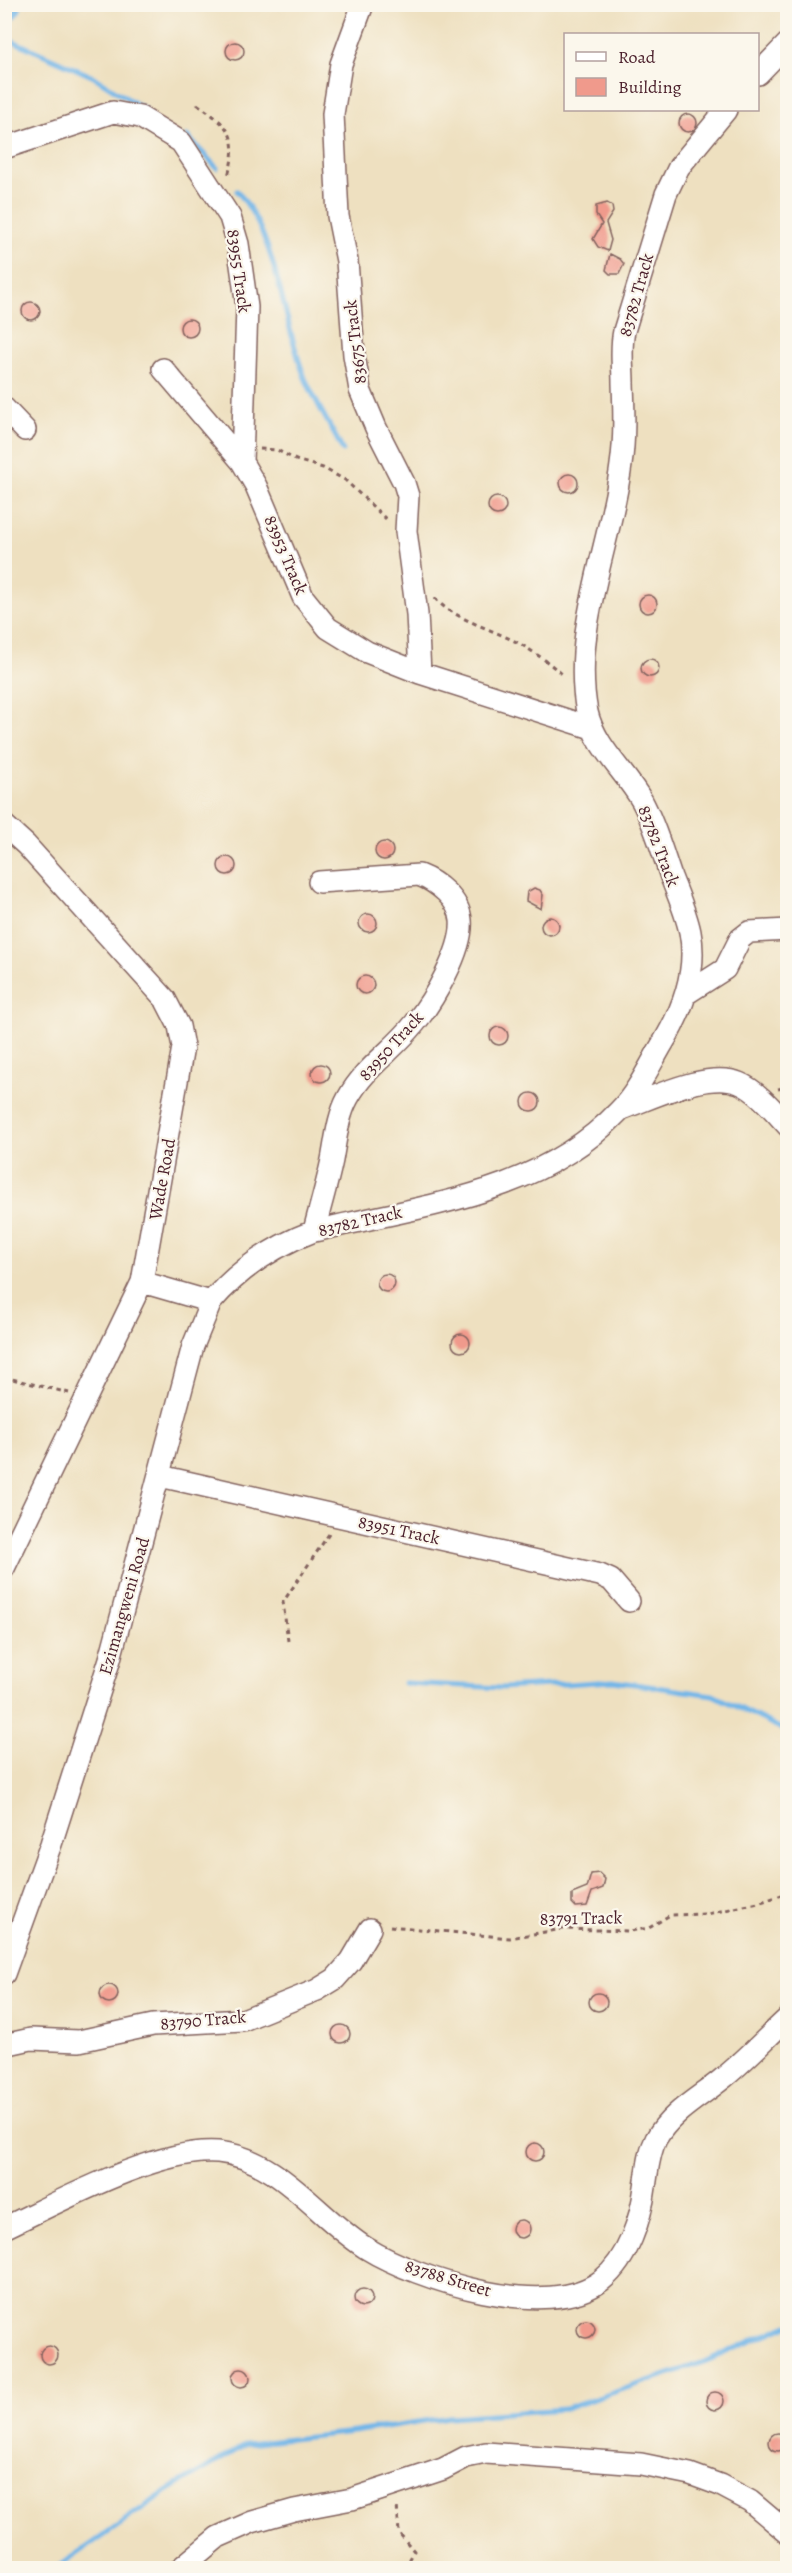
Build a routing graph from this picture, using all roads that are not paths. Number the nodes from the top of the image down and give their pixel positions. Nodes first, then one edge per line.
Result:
1 (363, 4) edge
2 (788, 43) edge
3 (759, 73) edge
4 (725, 111) edge
5 (4, 148) edge
6 (163, 369) dead end
7 (4, 408) edge
8 (25, 430) dead end
9 (242, 462) junction
10 (420, 673) junction
11 (592, 728) junction
12 (4, 825) edge
13 (319, 882) dead end
14 (788, 930) edge
15 (686, 994) junction
16 (621, 1109) junction
17 (788, 1126) edge
18 (314, 1231) junction
19 (142, 1282) junction
20 (211, 1302) junction
21 (160, 1476) junction
22 (4, 1568) edge
23 (629, 1600) dead end
24 (370, 1929) road end
25 (4, 1974) edge
26 (788, 2018) edge
27 (4, 2045) edge
28 (4, 2228) edge
29 (788, 2534) edge
30 (181, 2568) edge

1 - 10 street, 83675 Track
2 - 3 street
4 - 11 street, 83782 Track
5 - 9 street, 83955 Track
6 - 9 street, 83953 Track
7 - 8 street
9 - 10 street, 83953 Track
10 - 11 street, 83953 Track
11 - 15 street, 83782 Track
12 - 19 street, Wade Road
13 - 18 street, 83950 Track
14 - 15 street
15 - 16 street, 83782 Track
16 - 17 street
16 - 18 street, 83782 Track
18 - 20 street, 83782 Track
19 - 20 street
19 - 22 street, Wade Road
20 - 21 street, Ezimangweni Road
21 - 23 street, 83951 Track
21 - 25 street, Ezimangweni Road
24 - 27 street, 83790 Track
26 - 28 street, 83788 Street
29 - 30 street

